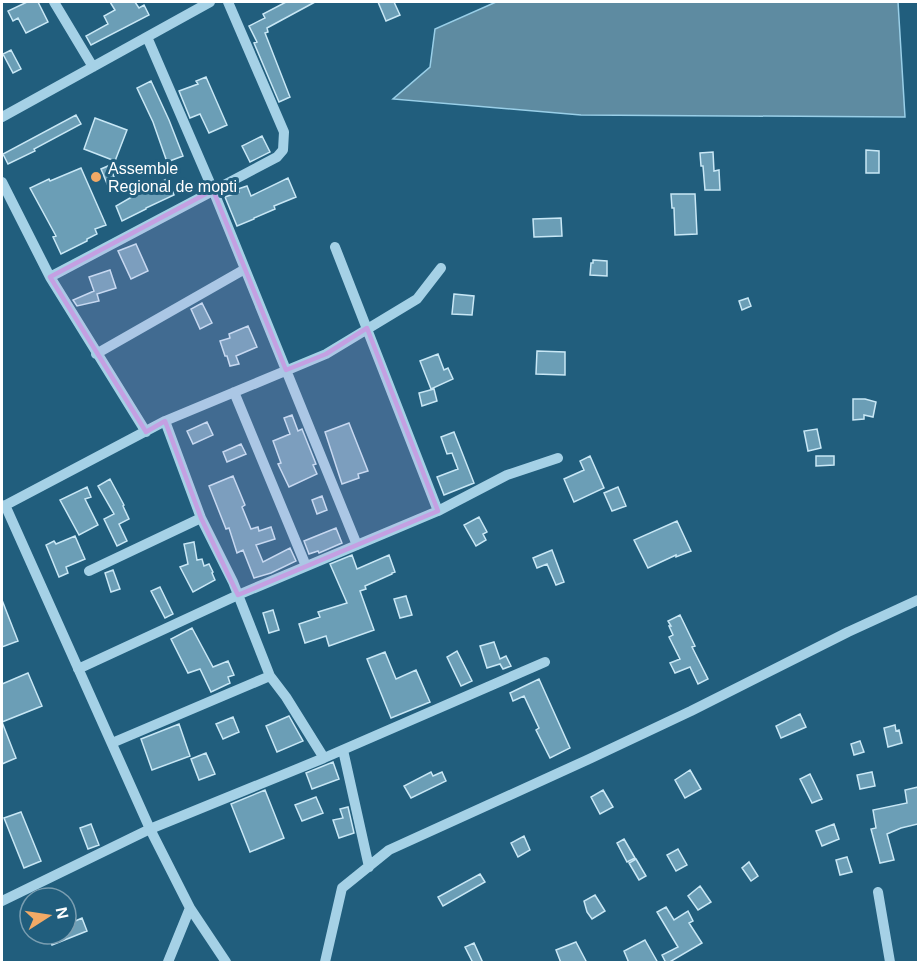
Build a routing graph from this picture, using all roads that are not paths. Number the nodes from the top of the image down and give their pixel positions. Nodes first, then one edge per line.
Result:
1 (54, 2) edge
2 (210, 2) edge
3 (228, 2) edge
4 (147, 37) junction
5 (93, 67) junction
6 (2, 117) edge
7 (2, 182) edge
8 (213, 190) junction
9 (334, 247) dead end
10 (441, 268) dead end
11 (245, 269) junction
12 (50, 277) junction
13 (367, 328) junction
14 (96, 354) junction
15 (286, 370) junction
16 (234, 392) junction
17 (165, 421) junction
18 (146, 432) junction
19 (558, 458) dead end
20 (3, 506) edge
21 (438, 511) junction
22 (201, 518) junction
23 (357, 545) junction
24 (306, 566) junction
25 (89, 572) dead end
26 (238, 595) junction
27 (918, 600) edge
28 (545, 662) dead end
29 (78, 669) junction
30 (270, 676) junction
31 (112, 743) junction
32 (343, 750) junction
33 (324, 758) junction
34 (150, 829) junction
35 (369, 867) junction
36 (878, 892) dead end
37 (2, 901) edge
38 (190, 908) junction
39 (168, 963) edge
40 (226, 963) edge
41 (325, 963) edge
42 (890, 963) edge

1 - 5 street
2 - 4 street
3 - 8 street
4 - 5 street
4 - 8 street
5 - 6 street
7 - 12 street
8 - 11 street
8 - 12 street
9 - 13 street
10 - 13 street
11 - 14 street
11 - 15 street
12 - 14 street
13 - 15 street
13 - 21 street
14 - 18 street
15 - 16 street
15 - 23 street
16 - 17 street
16 - 24 street
17 - 18 street
17 - 22 street
18 - 20 street
19 - 21 street
20 - 29 street
21 - 23 street
22 - 25 street
22 - 26 street
23 - 24 street
24 - 26 street
26 - 29 street
26 - 30 street
27 - 35 street
28 - 32 street
29 - 31 street
30 - 31 street
30 - 33 street
31 - 34 street
32 - 33 street
32 - 35 street
33 - 34 street
34 - 37 street
34 - 38 street
35 - 41 street
36 - 42 street
38 - 39 street
38 - 40 street

